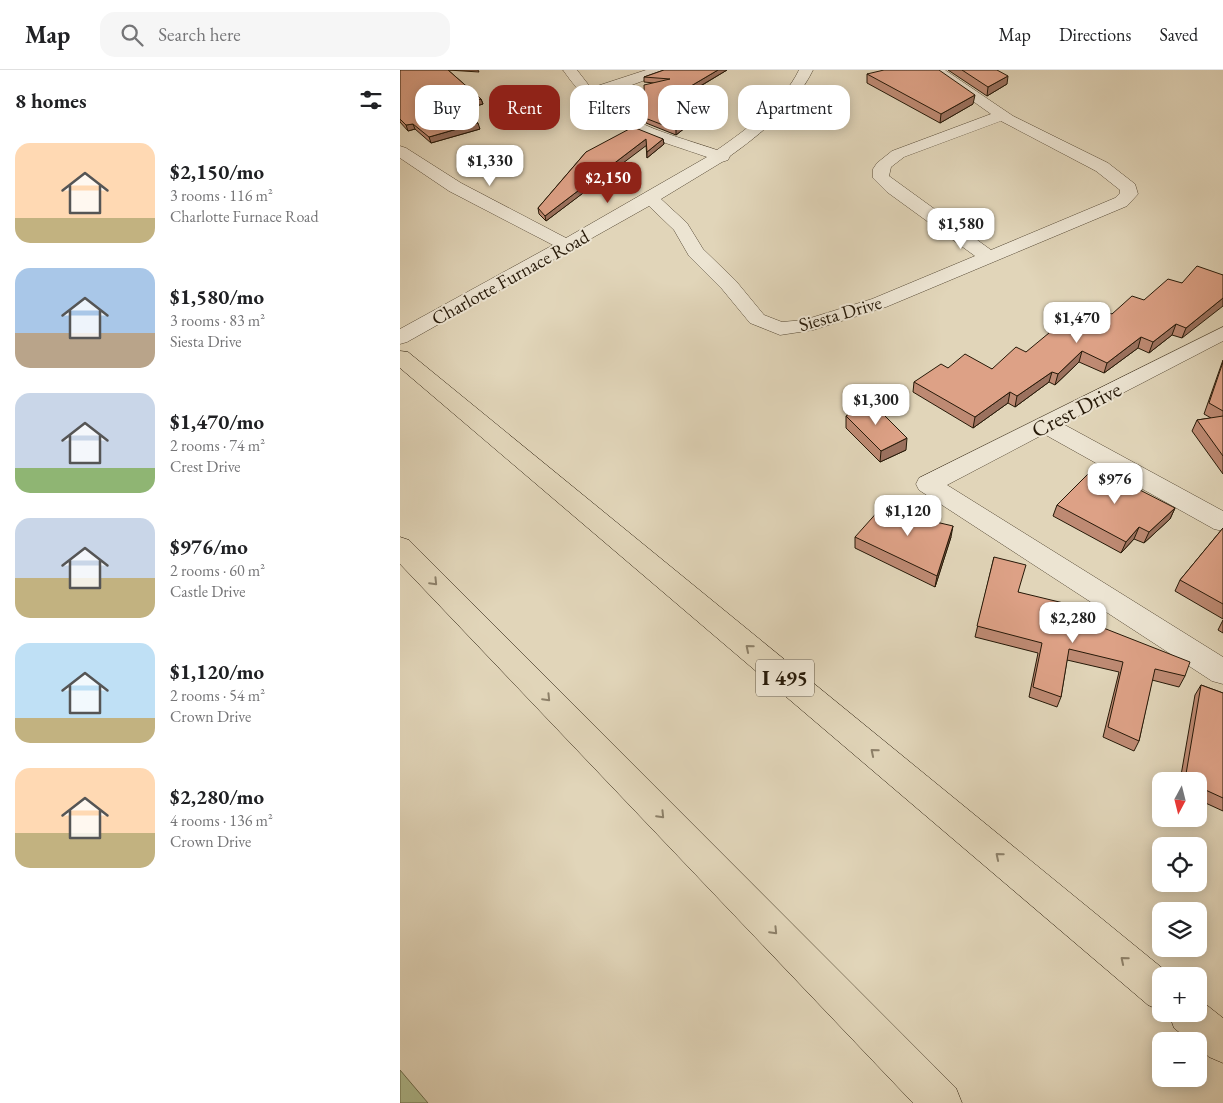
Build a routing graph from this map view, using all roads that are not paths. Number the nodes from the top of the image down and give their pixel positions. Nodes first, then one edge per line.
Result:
1 (570, 70) edge
2 (659, 70) edge
3 (806, 70) edge
4 (936, 70) edge
5 (582, 85) edge
6 (619, 85) edge
7 (1002, 114) junction
8 (648, 130) edge
9 (400, 151) edge
10 (722, 157) junction
11 (650, 198) junction
12 (568, 246) junction
13 (989, 257) junction
14 (1223, 333) edge
15 (403, 353) edge
16 (1046, 425) junction
17 (1223, 522) edge
18 (400, 547) edge
19 (1223, 672) edge
20 (1152, 984) edge
21 (1198, 1022) edge
22 (1223, 1043) edge
23 (941, 1103) edge

1 - 5 street
2 - 6 street
3 - 10 street, Charlotte Furnace Road
4 - 7 street, Siesta Drive
7 - 13 street
7 - 13 street, Siesta Drive
8 - 10 street
9 - 12 street
10 - 11 street, Charlotte Furnace Road
11 - 12 street, Charlotte Furnace Road
11 - 13 street, Siesta Drive
12 - 15 street, Charlotte Furnace Road
14 - 16 street, Crest Drive
20 -> 15 highway, I 495
16 - 17 street
16 - 19 street, Crest Drive
18 -> 23 highway
21 - 22 highway

